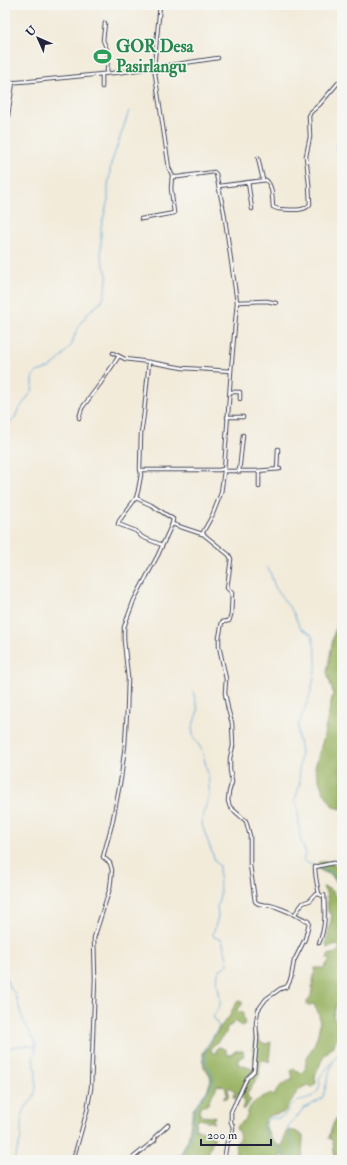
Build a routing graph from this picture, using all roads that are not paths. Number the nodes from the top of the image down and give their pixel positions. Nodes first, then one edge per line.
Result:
1 (160, 5) edge
2 (105, 23) dead end
3 (218, 58) dead end
4 (154, 67) junction
5 (107, 73) junction
6 (102, 74) junction
7 (342, 80) edge
8 (13, 82) junction
9 (5, 83) edge
10 (102, 87) dead end
11 (5, 135) edge
12 (258, 158) dead end
13 (172, 176) junction
14 (263, 180) junction
15 (248, 182) junction
16 (219, 186) junction
17 (252, 209) dead end
18 (141, 219) dead end
19 (238, 302) junction
20 (276, 303) dead end
21 (114, 353) dead end
22 (120, 356) junction
23 (149, 362) junction
24 (230, 371) junction
25 (230, 392) junction
26 (240, 399) dead end
27 (227, 417) junction
28 (243, 417) dead end
29 (79, 418) dead end
30 (242, 435) dead end
31 (278, 449) dead end
32 (140, 470) junction
33 (224, 470) junction
34 (259, 471) junction
35 (239, 472) junction
36 (258, 487) dead end
37 (136, 498) junction
38 (172, 524) junction
39 (202, 534) junction
40 (162, 545) junction
41 (342, 865) edge
42 (319, 894) junction
43 (294, 915) junction
44 (319, 943) dead end
45 (168, 1125) dead end
46 (73, 1160) edge
47 (130, 1160) edge
48 (224, 1160) edge

1 - 4 street
2 - 5 street
3 - 4 street
4 - 5 street
4 - 13 street
5 - 6 street
6 - 8 street
6 - 10 street
7 - 14 street
8 - 9 street
8 - 11 street
12 - 14 street
13 - 16 street
13 - 18 street
14 - 15 street
15 - 16 street
15 - 17 street
16 - 19 street
19 - 20 street
19 - 24 street
21 - 22 street
22 - 23 street
22 - 29 street
23 - 24 street
23 - 32 street
24 - 25 street
25 - 26 street
25 - 27 street
27 - 28 street
27 - 33 street
30 - 35 street
31 - 34 street
32 - 33 street
32 - 37 street
33 - 35 street
33 - 39 street
34 - 35 street
34 - 36 street
37 - 38 street
37 - 40 street
38 - 39 street
38 - 40 street
39 - 43 street
40 - 46 street
41 - 42 street
42 - 43 street
42 - 44 street
43 - 48 street
45 - 47 street

